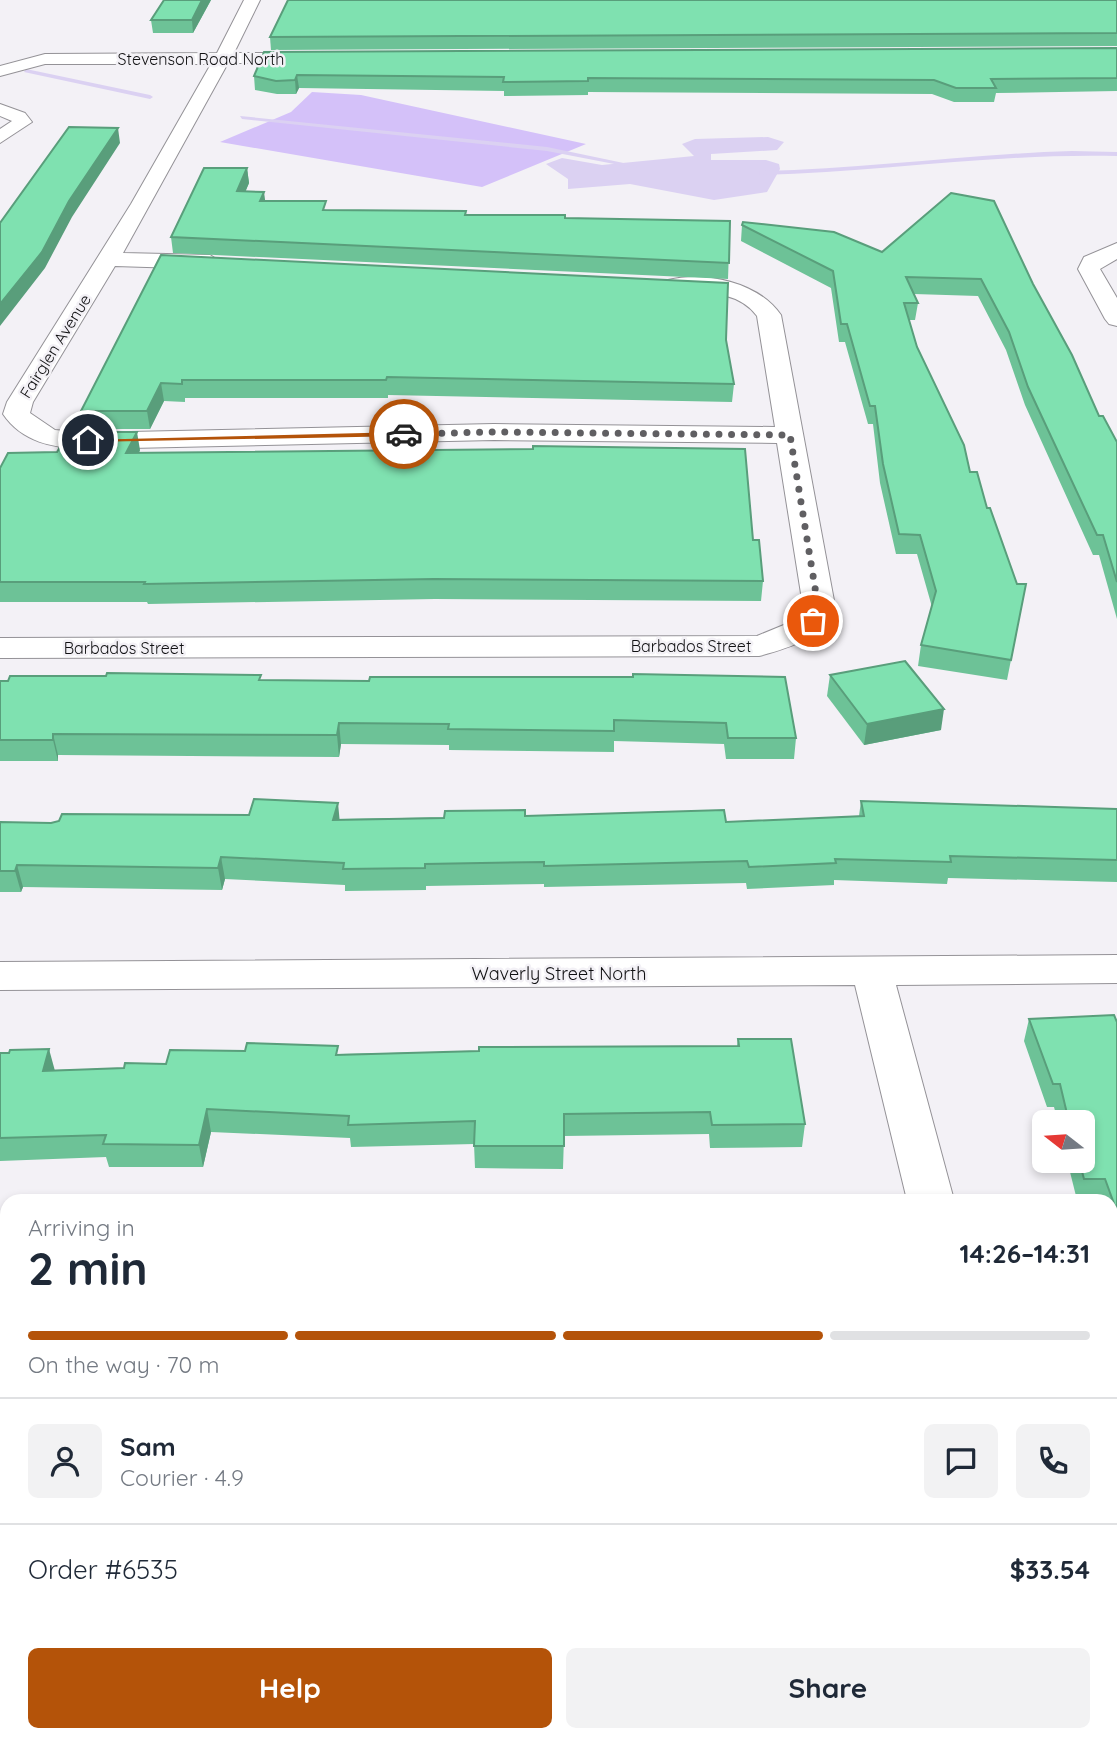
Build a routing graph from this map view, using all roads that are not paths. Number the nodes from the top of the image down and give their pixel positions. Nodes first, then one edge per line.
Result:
1 (252, 0) edge
2 (10, 52) dead end
3 (335, 58) edge
4 (45, 59) junction
5 (223, 59) junction
6 (0, 71) edge
7 (0, 110) edge
8 (0, 136) edge
9 (1117, 250) edge
10 (109, 259) junction
11 (231, 263) edge
12 (649, 284) edge
13 (1117, 319) edge
14 (790, 435) junction
15 (0, 648) edge
16 (1117, 969) edge
17 (872, 972) junction
18 (0, 976) edge
19 (929, 1194) edge

1 - 5 street, Fairglen Avenue
2 - 4 street
3 - 5 street, Stevenson Road North
4 - 5 street, Stevenson Road North
4 - 6 street, Stevenson Road North
5 - 10 street, Fairglen Avenue
7 - 8 street
9 - 13 street
10 - 11 street
10 - 14 street, Fairglen Avenue
12 - 14 street, Barbados Street
14 - 15 street, Barbados Street
16 - 17 street, Waverly Street North
17 - 18 street, Waverly Street North
17 - 19 street

